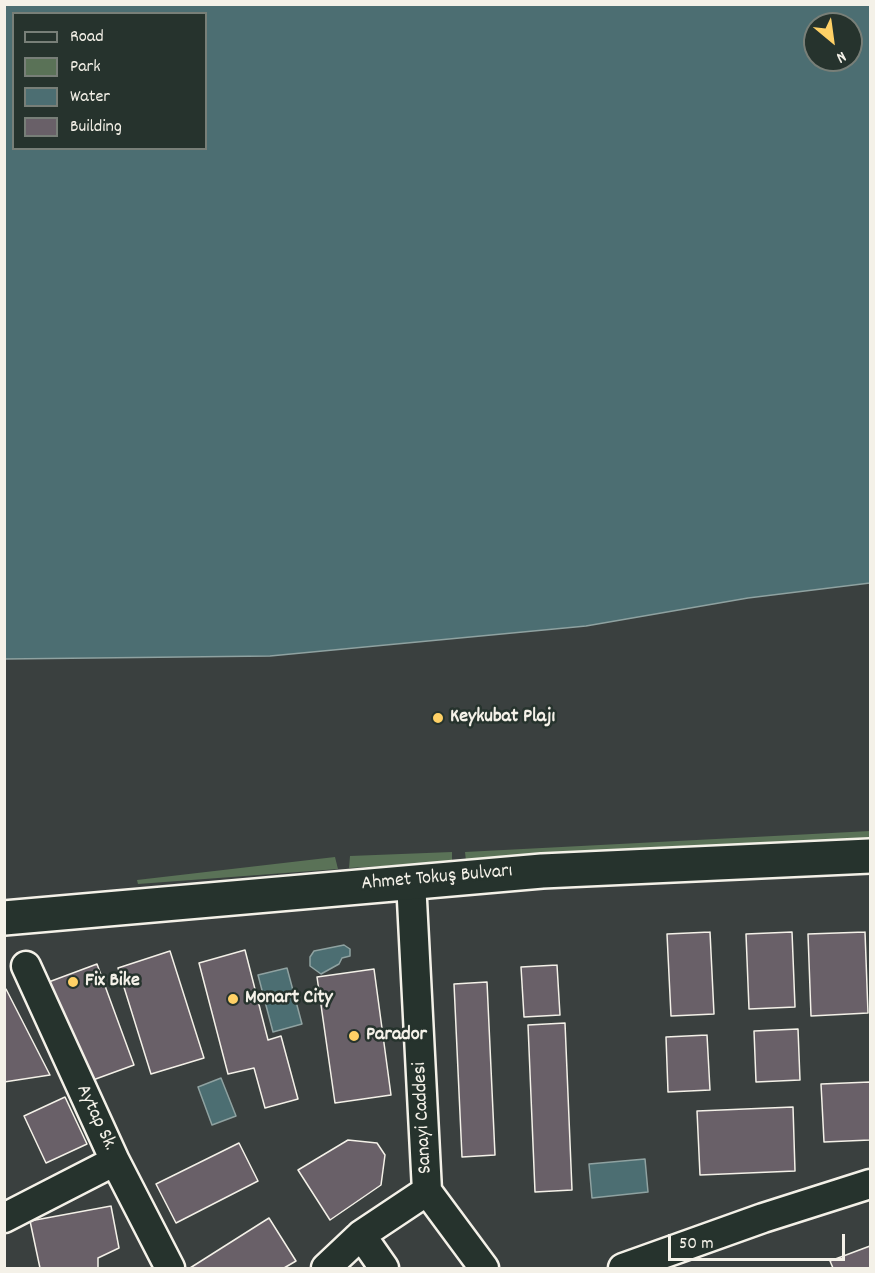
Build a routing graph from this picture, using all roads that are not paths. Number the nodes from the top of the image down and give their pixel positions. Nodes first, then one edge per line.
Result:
1 (870, 856) edge
2 (411, 881) junction
3 (4, 918) edge
4 (26, 966) dead end
5 (114, 1161) junction
6 (870, 1184) edge
7 (427, 1191) junction
8 (4, 1218) edge
9 (361, 1235) junction
10 (170, 1269) edge
11 (326, 1269) edge
12 (384, 1269) edge
13 (484, 1269) edge
14 (623, 1269) edge

1 - 2 main road, Ahmet Tokuş Bulvarı
2 - 3 main road, Ahmet Tokuş Bulvarı
2 - 7 street, Sanayi Caddesi
4 - 5 street, Aytap Sk.
5 - 8 street
5 - 10 street, Aytap Sk.
6 - 14 street
7 - 9 street, Sanayi Caddesi
7 - 13 street
9 - 11 street, Sanayi Caddesi
9 - 12 street

